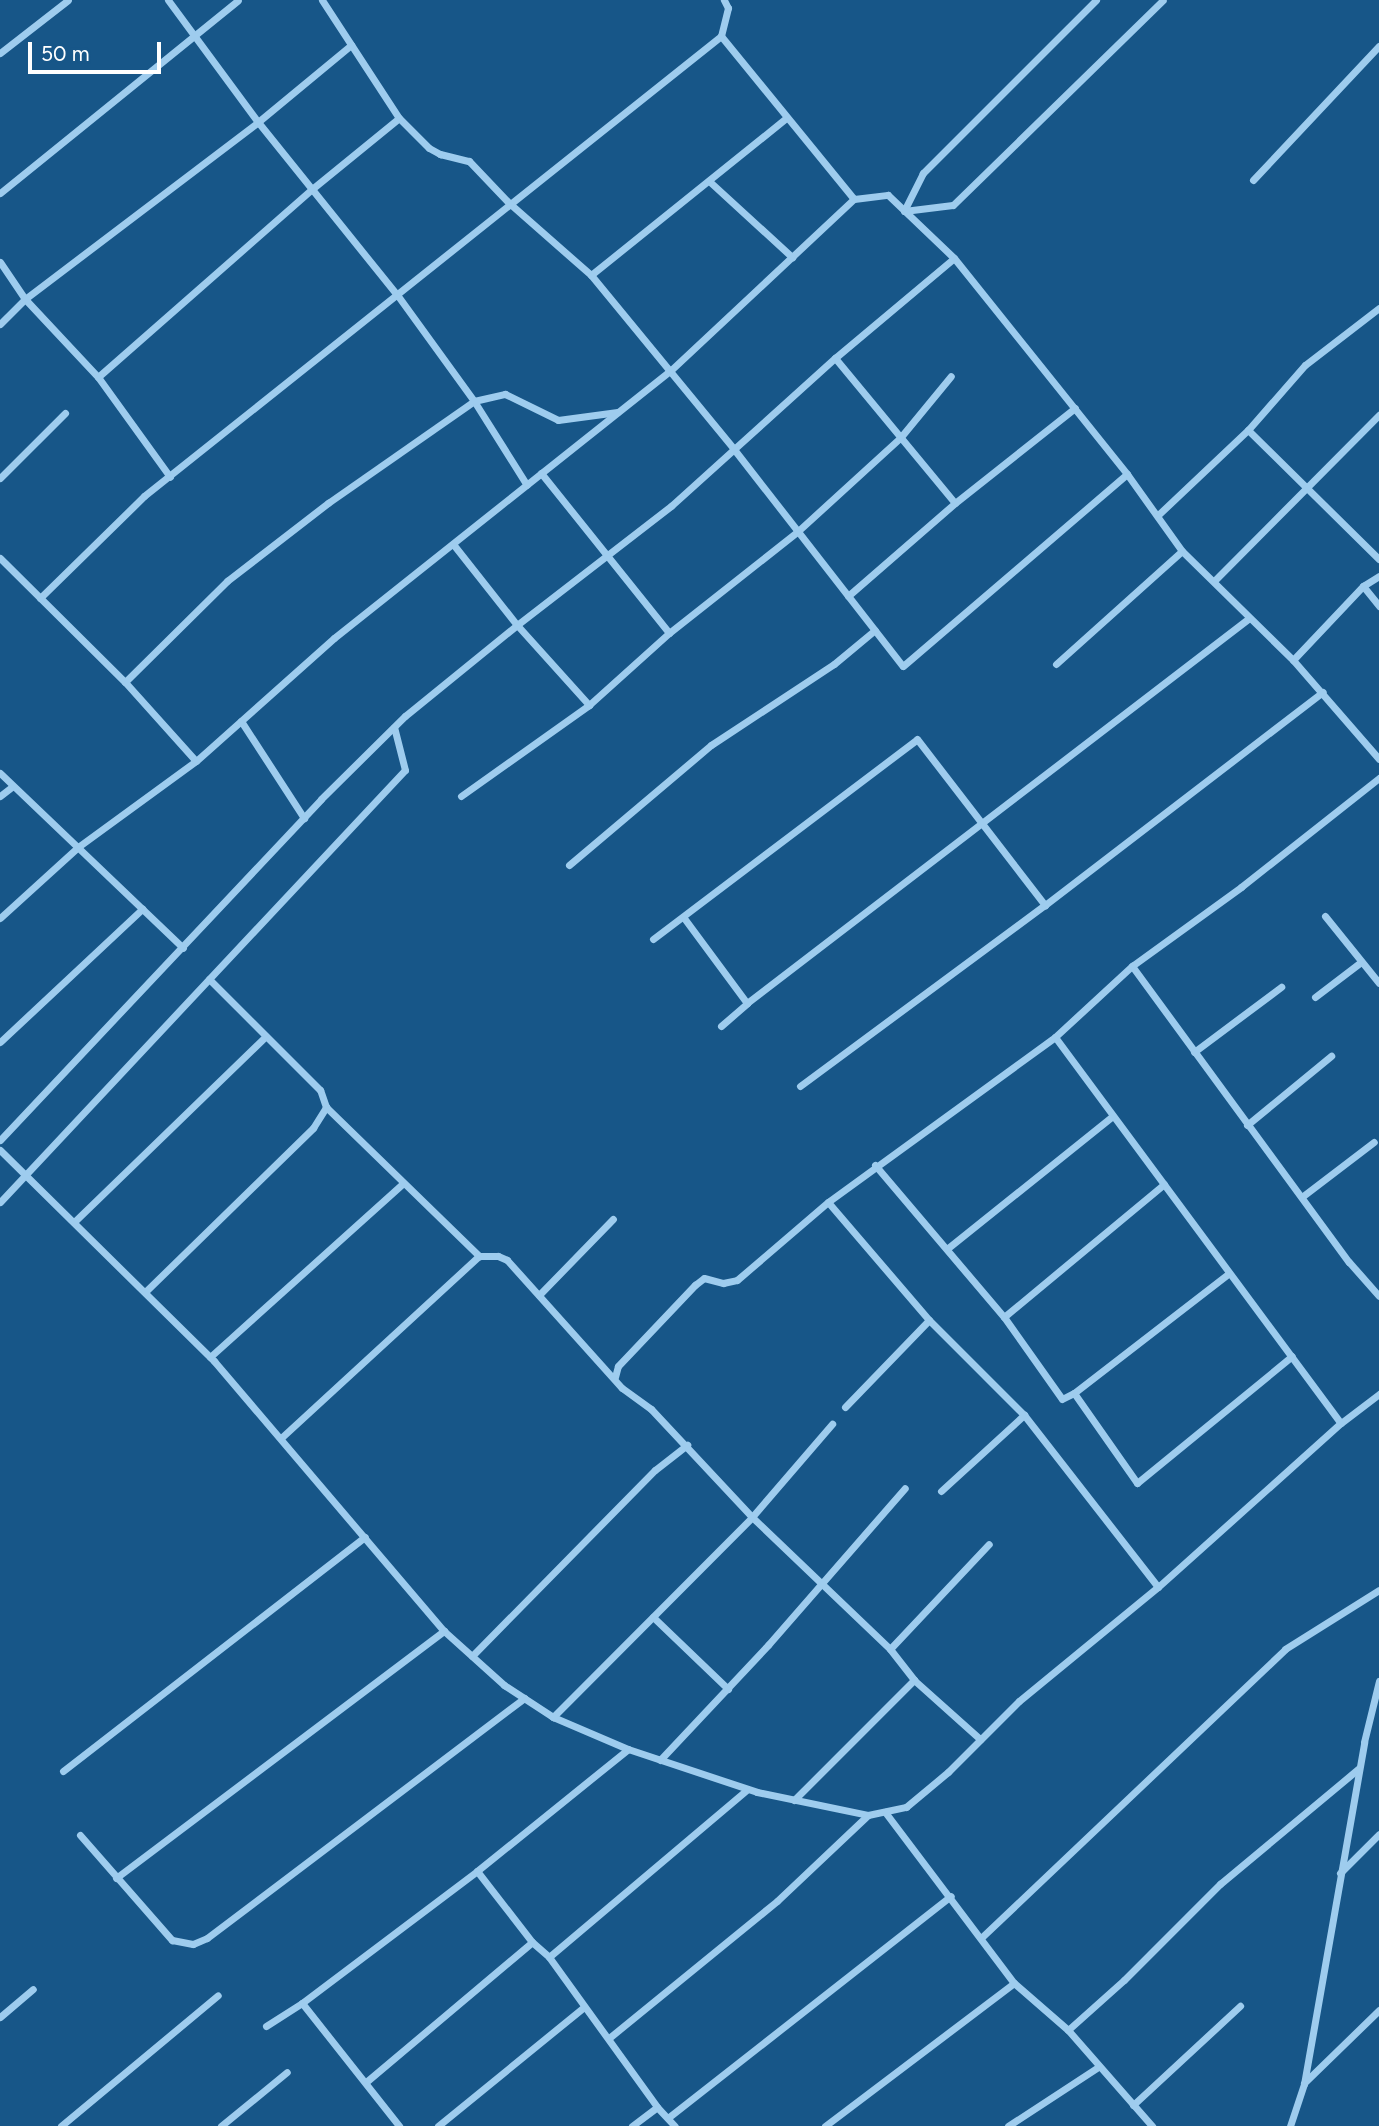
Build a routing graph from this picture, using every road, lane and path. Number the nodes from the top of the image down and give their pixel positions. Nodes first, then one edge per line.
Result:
1 (68, 0) edge
2 (168, 0) edge
3 (238, 0) edge
4 (322, 0) edge
5 (724, 0) edge
6 (1096, 0) edge
7 (1163, 0) edge
8 (193, 34) junction
9 (721, 36) junction
10 (351, 45) junction
11 (1379, 46) edge
12 (0, 53) edge
13 (399, 118) junction
14 (786, 118) junction
15 (258, 121) junction
16 (1254, 180) dead end
17 (709, 181) junction
18 (312, 189) junction
19 (0, 193) edge
20 (854, 199) junction
21 (509, 203) junction
22 (904, 211) junction
23 (792, 257) junction
24 (954, 258) junction
25 (0, 262) edge
26 (592, 275) junction
27 (398, 296) junction
28 (25, 299) junction
29 (1379, 308) edge
30 (0, 324) edge
31 (835, 358) junction
32 (670, 370) junction
33 (951, 376) dead end
34 (98, 377) junction
35 (474, 401) junction
36 (1075, 408) junction
37 (618, 412) junction
38 (65, 413) dead end
39 (1379, 415) edge
40 (1248, 430) junction
41 (900, 438) junction
42 (733, 448) junction
43 (541, 473) junction
44 (1127, 474) junction
45 (170, 477) junction
46 (0, 478) edge
47 (527, 485) junction
48 (1307, 488) junction
49 (956, 503) junction
50 (1158, 515) junction
51 (797, 532) junction
52 (453, 544) junction
53 (1182, 551) junction
54 (0, 558) edge
55 (607, 558) junction
56 (1379, 559) edge
57 (1379, 576) edge
58 (1215, 580) junction
59 (1363, 586) junction
60 (848, 596) junction
61 (40, 598) junction
62 (1379, 606) edge
63 (1248, 619) junction
64 (517, 625) junction
65 (875, 630) junction
66 (669, 632) junction
67 (1293, 660) junction
68 (1056, 664) dead end
69 (125, 682) junction
70 (1323, 692) junction
71 (589, 705) junction
72 (241, 721) junction
73 (394, 727) junction
74 (1379, 759) edge
75 (196, 761) junction
76 (0, 773) edge
77 (1379, 778) edge
78 (13, 786) junction
79 (0, 796) edge
80 (461, 796) dead end
81 (304, 818) junction
82 (983, 823) junction
83 (78, 846) junction
84 (569, 865) dead end
85 (1045, 905) junction
86 (142, 909) junction
87 (1325, 916) dead end
88 (0, 918) edge
89 (684, 918) junction
90 (653, 939) dead end
91 (184, 948) junction
92 (1361, 962) junction
93 (1132, 966) junction
94 (209, 979) junction
95 (1379, 984) edge
96 (1281, 987) dead end
97 (1315, 997) dead end
98 (747, 1003) junction
99 (722, 1026) dead end
100 (266, 1036) junction
101 (1055, 1037) junction
102 (0, 1042) edge
103 (1194, 1052) junction
104 (1331, 1056) dead end
105 (800, 1086) dead end
106 (326, 1107) junction
107 (1113, 1116) junction
108 (1247, 1125) junction
109 (0, 1140) edge
110 (1374, 1142) dead end
111 (0, 1150) edge
112 (875, 1165) junction
113 (25, 1175) junction
114 (402, 1182) junction
115 (1164, 1184) junction
116 (1303, 1196) junction
117 (0, 1202) edge
118 (828, 1202) junction
119 (613, 1219) dead end
120 (74, 1222) junction
121 (948, 1248) junction
122 (480, 1256) junction
123 (1227, 1274) junction
124 (145, 1292) junction
125 (539, 1295) junction
126 (1379, 1296) edge
127 (1004, 1317) junction
128 (929, 1320) junction
129 (1292, 1356) junction
130 (209, 1357) junction
131 (615, 1377) junction
132 (1074, 1393) junction
133 (1379, 1394) edge
134 (845, 1407) dead end
135 (1024, 1415) junction
136 (1341, 1423) junction
137 (832, 1424) dead end
138 (281, 1438) junction
139 (687, 1445) junction
140 (905, 1488) dead end
141 (941, 1491) dead end
142 (752, 1517) junction
143 (366, 1537) junction
144 (989, 1544) dead end
145 (819, 1584) junction
146 (1158, 1587) junction
147 (1379, 1590) edge
148 (653, 1617) junction
149 (444, 1631) junction
150 (890, 1649) junction
151 (472, 1656) junction
152 (914, 1681) junction
153 (1379, 1681) edge
154 (728, 1689) junction
155 (1379, 1691) edge
156 (524, 1698) junction
157 (554, 1717) junction
158 (980, 1739) junction
159 (628, 1749) junction
160 (660, 1760) junction
161 (1359, 1769) junction
162 (63, 1771) dead end
163 (748, 1789) junction
164 (794, 1800) junction
165 (885, 1812) junction
166 (868, 1815) junction
167 (1379, 1834) edge
168 (79, 1835) dead end
169 (477, 1871) junction
170 (1339, 1874) junction
171 (116, 1878) junction
172 (951, 1896) junction
173 (982, 1937) junction
174 (532, 1942) junction
175 (549, 1957) junction
176 (1014, 1983) junction
177 (33, 1989) dead end
178 (218, 1995) dead end
179 (302, 2003) junction
180 (1240, 2006) dead end
181 (584, 2007) junction
182 (1379, 2010) edge
183 (0, 2017) edge
184 (266, 2026) dead end
185 (1068, 2030) junction
186 (609, 2038) junction
187 (1098, 2067) junction
188 (287, 2072) dead end
189 (366, 2082) junction
190 (1304, 2084) junction
191 (1133, 2105) junction
192 (657, 2107) junction
193 (669, 2117) junction
194 (61, 2126) edge
195 (221, 2126) edge
196 (399, 2126) edge
197 (438, 2126) edge
198 (632, 2126) edge
199 (675, 2126) edge
200 (825, 2126) edge
201 (1008, 2126) edge
202 (1152, 2126) edge
203 (1290, 2126) edge

1 - 12 street
2 - 8 street
3 - 8 street
4 - 10 street
5 - 9 street
6 - 22 street
7 - 22 street
8 - 15 street
8 - 19 street
9 - 14 street
9 - 21 street
10 - 13 street
10 - 15 street
11 - 16 street
13 - 18 street
13 - 21 street
14 - 17 street
14 - 20 street
15 - 18 street
15 - 28 street
17 - 23 street
17 - 26 street
18 - 27 street
18 - 34 street
20 - 22 street
20 - 23 street
21 - 26 street
21 - 27 street
22 - 24 street
23 - 32 street
24 - 31 street
24 - 36 street
25 - 28 street
26 - 32 street
27 - 35 street
27 - 45 street
28 - 30 street
28 - 34 street
29 - 40 street
31 - 41 street
31 - 42 street
32 - 37 street
32 - 42 street
33 - 41 street
34 - 45 street
35 - 37 street
35 - 47 street
35 - 69 street
36 - 44 street
36 - 49 street
37 - 43 street
38 - 46 street
39 - 48 street
40 - 48 street
40 - 50 street
41 - 49 street
41 - 51 street
42 - 51 street
42 - 55 street
43 - 47 street
43 - 55 street
44 - 50 street
44 - 65 street
45 - 61 street
47 - 52 street
48 - 56 street
48 - 58 street
49 - 60 street
50 - 53 street
51 - 60 street
51 - 66 street
52 - 64 street
52 - 72 street
53 - 58 street
53 - 68 street
54 - 61 street
55 - 64 street
55 - 66 street
57 - 59 street
58 - 63 street
59 - 62 street
59 - 67 street
60 - 65 street
61 - 69 street
63 - 67 street
63 - 82 street
64 - 71 street
64 - 73 street
65 - 84 street
66 - 71 street
67 - 70 street
69 - 75 street
70 - 74 street
70 - 85 street
71 - 80 street
72 - 75 street
72 - 81 street
73 - 81 street
73 - 94 street
75 - 83 street
76 - 78 street
77 - 93 street
78 - 79 street
78 - 83 street
81 - 91 street
82 - 85 street
82 - 89 street
82 - 98 street
83 - 86 street
83 - 88 street
85 - 105 street
86 - 91 street
86 - 102 street
87 - 92 street
89 - 90 street
89 - 98 street
91 - 109 street
92 - 95 street
92 - 97 street
93 - 101 street
93 - 103 street
94 - 100 street
94 - 113 street
96 - 103 street
98 - 99 street
100 - 106 street
100 - 120 street
101 - 107 street
101 - 112 street
103 - 108 street
104 - 108 street
106 - 114 street
106 - 124 street
107 - 115 street
107 - 121 street
108 - 116 street
110 - 116 street
111 - 113 street
112 - 118 street
112 - 121 street
113 - 117 street
113 - 120 street
114 - 122 street
114 - 130 street
115 - 123 street
115 - 127 street
116 - 126 street
118 - 128 street
118 - 131 street
119 - 125 street
120 - 124 street
121 - 127 street
122 - 125 street
122 - 138 street
123 - 129 street
123 - 132 street
124 - 130 street
125 - 131 street
127 - 132 street
128 - 134 street
128 - 135 street
129 - 132 street
129 - 136 street
130 - 138 street
131 - 139 street
133 - 136 street
135 - 141 street
135 - 146 street
136 - 146 street
137 - 142 street
138 - 143 street
139 - 142 street
139 - 151 street
140 - 145 street
142 - 145 street
142 - 148 street
143 - 149 street
143 - 162 street
144 - 150 street
145 - 150 street
145 - 154 street
146 - 158 street
147 - 173 street
148 - 154 street
148 - 157 street
149 - 151 street
149 - 171 street
150 - 152 street
151 - 156 street
152 - 158 street
152 - 164 street
153 - 155 street
154 - 160 street
155 - 161 street
156 - 157 street
156 - 171 street
157 - 159 street
158 - 165 street
159 - 160 street
159 - 169 street
160 - 163 street
161 - 170 street
161 - 185 street
163 - 164 street
163 - 175 street
164 - 166 street
165 - 166 street
165 - 172 street
166 - 186 street
167 - 170 street
168 - 171 street
169 - 174 street
169 - 179 street
170 - 190 street
172 - 173 street
172 - 193 street
173 - 176 street
174 - 175 street
174 - 189 street
175 - 181 street
176 - 185 street
176 - 200 street
177 - 183 street
178 - 194 street
179 - 184 street
179 - 189 street
180 - 191 street
181 - 186 street
181 - 197 street
182 - 190 street
185 - 187 street
186 - 192 street
187 - 191 street
187 - 201 street
188 - 195 street
189 - 196 street
190 - 203 street
191 - 202 street
192 - 193 street
192 - 198 street
193 - 199 street

